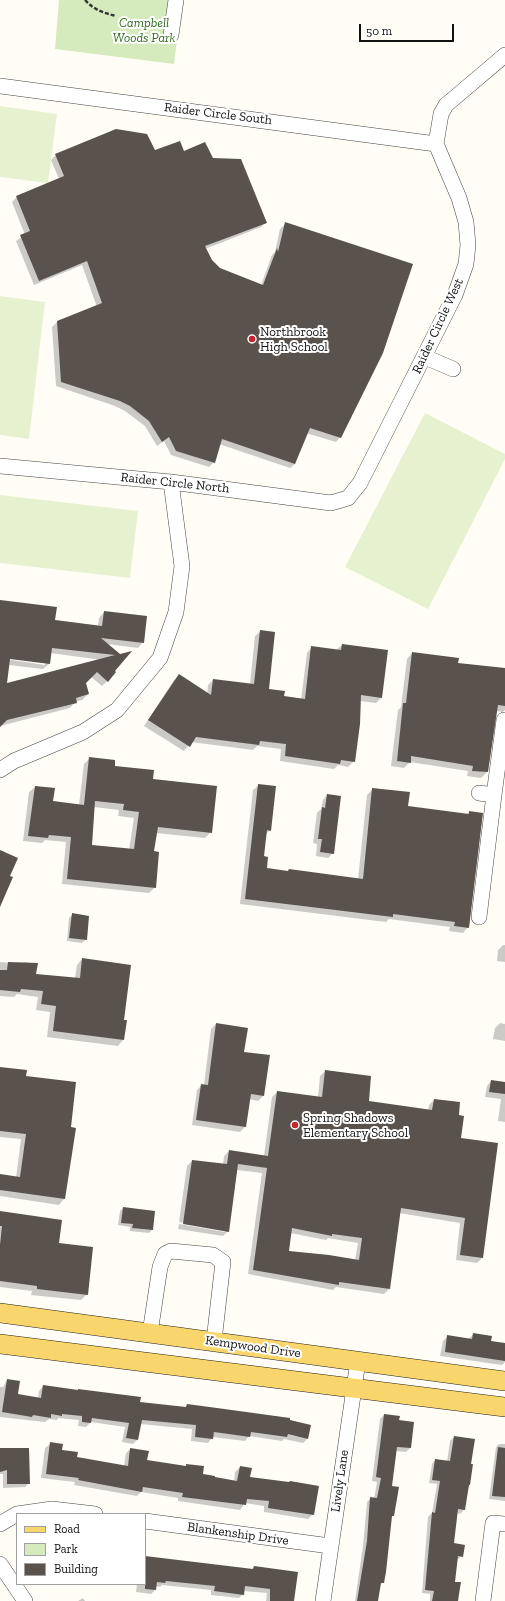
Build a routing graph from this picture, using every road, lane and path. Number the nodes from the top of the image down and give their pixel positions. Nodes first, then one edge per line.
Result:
1 (86, 0) edge
2 (176, 0) edge
3 (116, 16) dead end
4 (171, 35) dead end
5 (505, 55) edge
6 (0, 86) edge
7 (436, 144) junction
8 (425, 357) junction
9 (452, 369) dead end
10 (0, 466) edge
11 (171, 482) junction
12 (348, 498) joint
13 (504, 720) edge
14 (0, 770) edge
15 (479, 917) dead end
16 (0, 1313) edge
17 (60, 1321) junction
18 (150, 1333) junction
19 (210, 1341) junction
20 (0, 1344) edge
21 (56, 1351) junction
22 (358, 1361) junction
23 (204, 1369) junction
24 (505, 1382) edge
25 (354, 1387) junction
26 (505, 1407) edge
27 (24, 1513) edge
28 (86, 1513) edge
29 (16, 1515) edge
30 (146, 1521) edge
31 (499, 1523) edge
32 (0, 1524) edge
33 (330, 1546) junction
34 (0, 1564) edge
35 (25, 1601) edge
36 (323, 1601) edge
37 (483, 1601) edge

1 - 3 path
2 - 4 street
5 - 7 street
6 - 7 street, Raider Circle South
7 - 8 street, Raider Circle West
8 - 9 street
8 - 12 street, Raider Circle West
10 - 11 street, Raider Circle North
11 - 12 street, Raider Circle North
11 - 14 street
13 - 15 street
16 - 17 main road, Kempwood Drive
17 - 18 main road, Kempwood Drive
17 - 21 main road
18 - 19 main road, Kempwood Drive
18 - 19 street
19 - 22 main road, Kempwood Drive
19 - 23 main road
20 - 21 main road, Kempwood Drive
21 - 23 main road, Kempwood Drive
22 - 24 main road, Kempwood Drive
22 - 25 street, Lively Lane
23 - 25 main road, Kempwood Drive
25 - 26 main road, Kempwood Drive
25 - 33 street, Lively Lane
27 - 28 street
29 - 32 street
30 - 33 street, Blankenship Drive
31 - 37 street
33 - 36 street, Lively Lane
34 - 35 street

